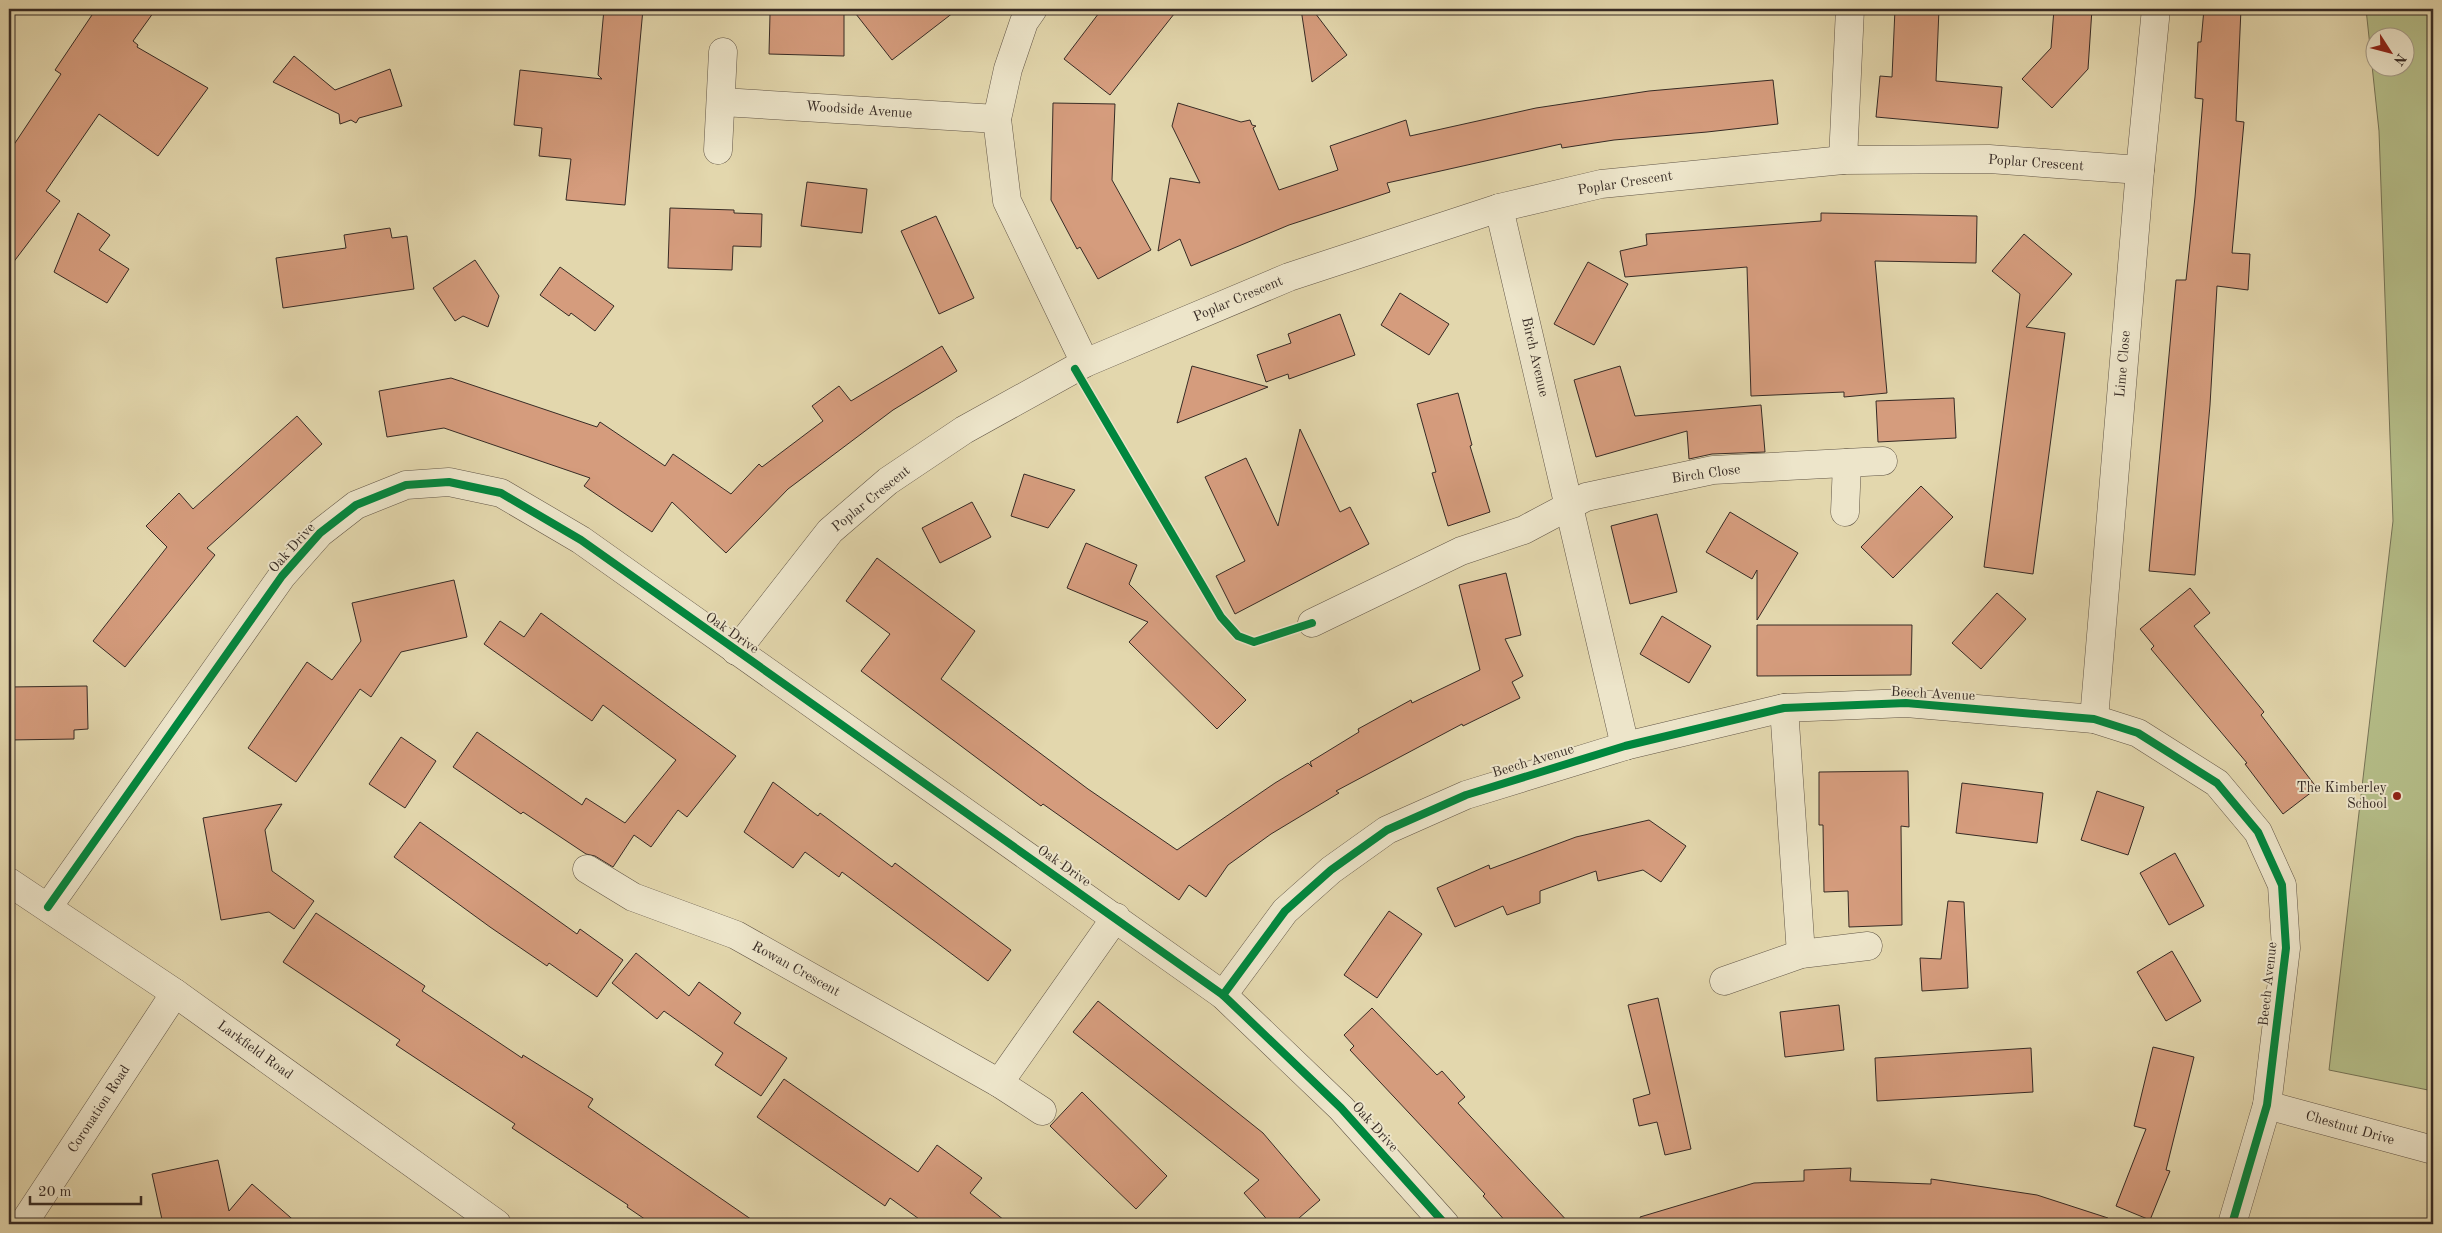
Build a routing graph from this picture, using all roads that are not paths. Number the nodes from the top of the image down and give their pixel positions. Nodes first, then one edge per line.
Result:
1 (1033, 9) edge
2 (1850, 9) edge
3 (2156, 9) edge
4 (723, 52) dead end
5 (722, 102) junction
6 (997, 119) junction
7 (718, 150) dead end
8 (1843, 160) junction
9 (2140, 170) junction
10 (1499, 208) junction
11 (1085, 363) junction
12 (1883, 461) dead end
13 (1847, 463) junction
14 (1570, 505) junction
15 (1845, 512) dead end
16 (1312, 622) dead end
17 (736, 651) junction
18 (1784, 708) junction
19 (2094, 720) junction
20 (1625, 746) junction
21 (587, 869) dead end
22 (9, 882) edge
23 (48, 907) junction
24 (1116, 917) junction
25 (1868, 946) dead end
26 (1801, 954) junction
27 (1724, 981) dead end
28 (175, 993) junction
29 (1223, 994) junction
30 (999, 1083) junction
31 (2266, 1105) junction
32 (1042, 1111) dead end
33 (2433, 1150) edge
34 (23, 1224) edge
35 (497, 1224) edge
36 (1445, 1224) edge
37 (2232, 1224) edge

1 - 6 street
2 - 8 street
3 - 9 street, Lime Close
4 - 5 street
5 - 6 street, Woodside Avenue
5 - 7 street
6 - 11 street
8 - 9 street, Poplar Crescent
8 - 10 street, Poplar Crescent
9 - 19 street, Lime Close
10 - 11 street, Poplar Crescent
10 - 14 street, Birch Avenue
11 - 17 street, Poplar Crescent
12 - 13 street, Birch Close
13 - 14 street, Birch Close
13 - 15 street
14 - 16 street
14 - 20 street, Birch Avenue
17 - 23 street, Oak Drive
17 - 24 street, Oak Drive
18 - 19 street, Beech Avenue
18 - 20 street, Beech Avenue
18 - 26 street
19 - 31 street, Beech Avenue
20 - 29 street, Beech Avenue
21 - 30 street, Rowan Crescent
22 - 23 street, Larkfield Road
23 - 28 street, Larkfield Road
24 - 29 street, Oak Drive
24 - 30 street
25 - 26 street
26 - 27 street
28 - 34 street, Coronation Road
28 - 35 street, Larkfield Road
29 - 36 street, Oak Drive
30 - 32 street, Rowan Crescent
31 - 33 street, Chestnut Drive
31 - 37 street, Beech Avenue

